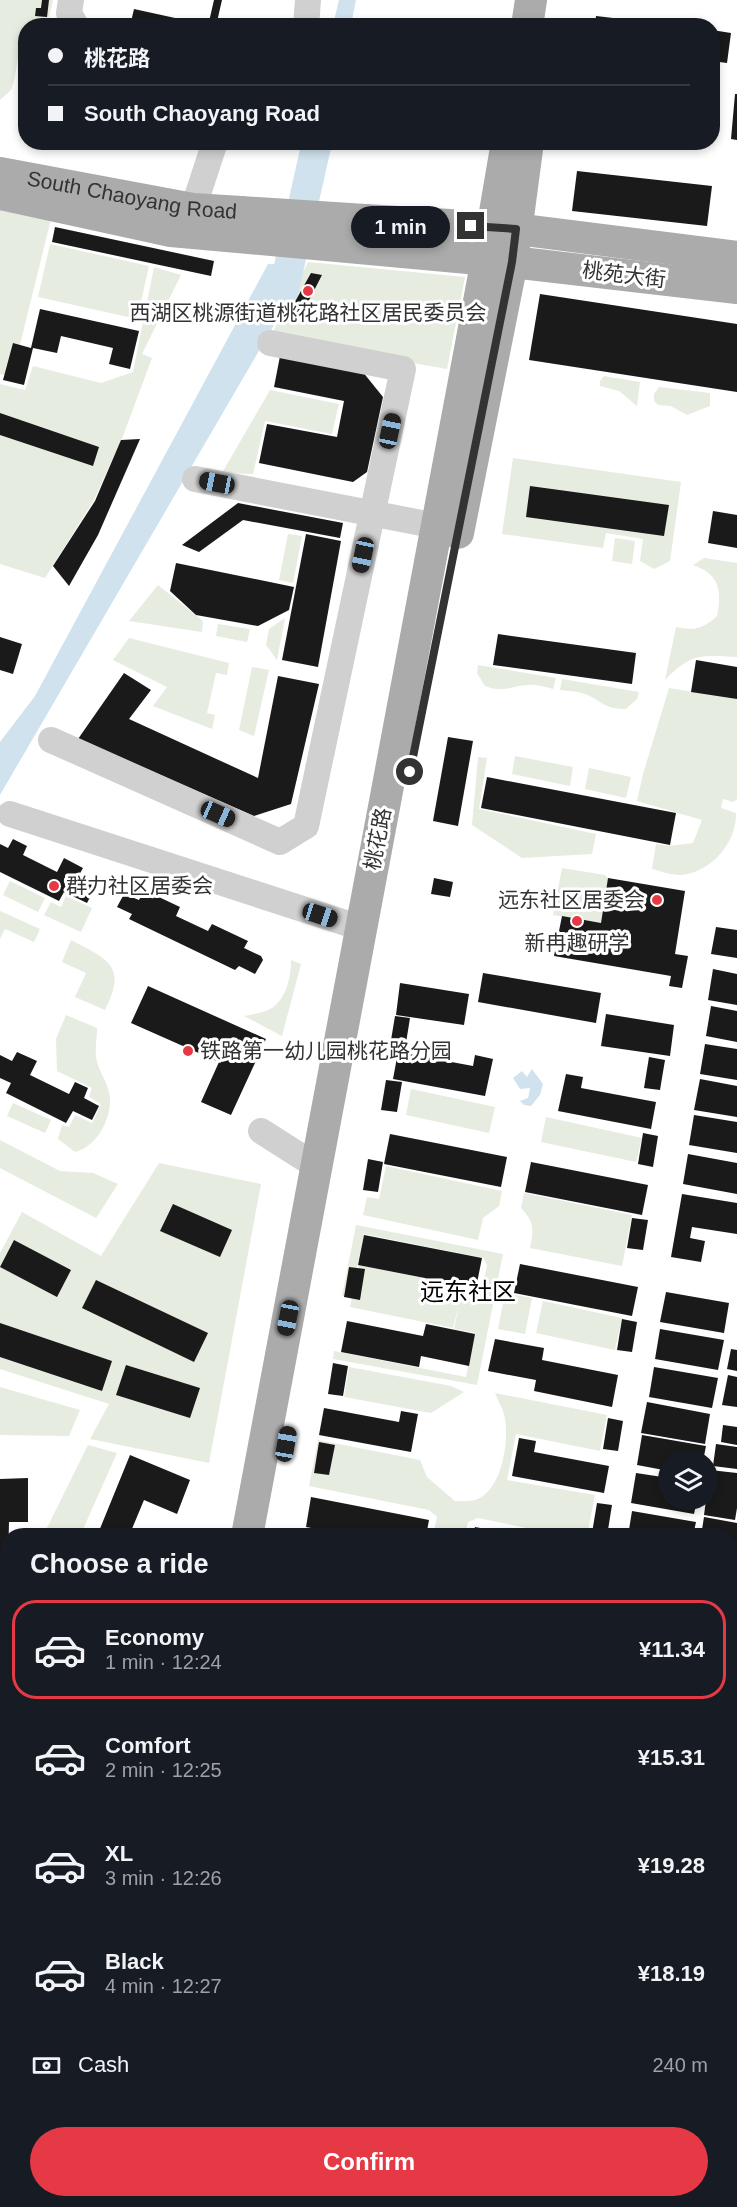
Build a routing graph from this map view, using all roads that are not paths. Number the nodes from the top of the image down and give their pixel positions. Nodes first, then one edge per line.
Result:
1 (71, 0) edge
2 (308, 0) edge
3 (531, 0) edge
4 (547, 0) edge
5 (72, 18) edge
6 (307, 18) edge
7 (528, 18) edge
8 (545, 18) edge
9 (212, 150) edge
10 (507, 150) edge
11 (526, 150) edge
12 (0, 173) edge
13 (0, 194) edge
14 (193, 209) junction
15 (238, 224) junction
16 (504, 228) junction
17 (362, 234) junction
18 (737, 256) edge
19 (499, 261) junction
20 (737, 288) edge
21 (270, 343) dead end
22 (195, 479) dead end
23 (372, 513) junction
24 (437, 526) junction
25 (51, 740) dead end
26 (10, 814) dead end
27 (361, 928) junction
28 (261, 1131) dead end
29 (316, 1166) junction
30 (248, 1528) edge
31 (270, 1528) edge

1 - 5 street
2 - 6 street
3 - 7 main road
4 - 8 main road
9 - 14 street
10 - 16 main road, 桃花路
11 - 16 main road, 桃花路
12 - 14 main road, South Chaoyang Road
13 - 15 main road
14 - 15 main road, South Chaoyang Road
15 - 17 main road, South Chaoyang Road, bridge
16 - 17 main road, South Chaoyang Road
16 - 18 main road, 桃苑大街
16 - 19 main road, 桃花路
17 - 19 main road, 桃苑大街
19 - 20 main road, 桃苑大街
19 - 24 main road, 桃花路
19 - 31 main road, 桃花路
21 - 23 street
22 - 23 street
23 - 24 street
23 - 25 street
24 - 27 main road, 桃花路
26 - 27 street
27 - 29 main road, 桃花路
28 - 29 street
29 - 30 main road, 桃花路

